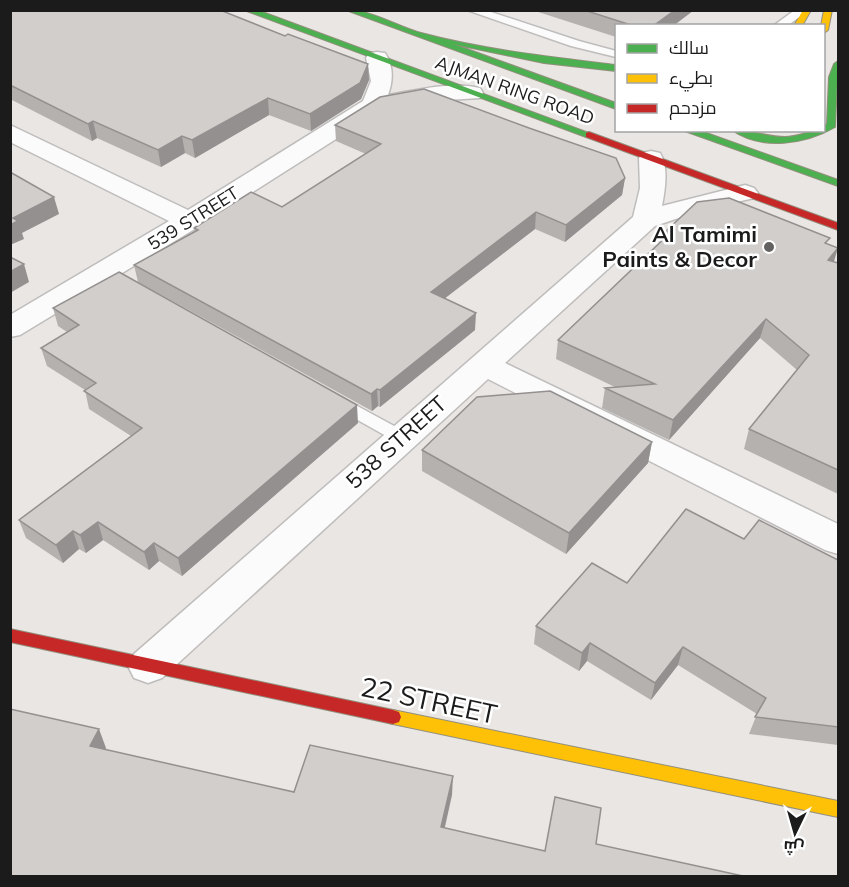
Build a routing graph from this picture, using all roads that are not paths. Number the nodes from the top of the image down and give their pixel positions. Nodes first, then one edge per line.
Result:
1 (248, 10) edge
2 (350, 10) edge
3 (472, 10) edge
4 (805, 10) edge
5 (828, 10) edge
6 (781, 24) edge
7 (799, 24) edge
8 (825, 25) edge
9 (415, 34) junction
10 (615, 54) edge
11 (377, 58) junction
12 (838, 64) edge
13 (615, 68) edge
14 (472, 93) junction
15 (373, 105) junction
16 (615, 106) edge
17 (825, 131) edge
18 (10, 132) edge
19 (693, 132) edge
20 (745, 132) edge
21 (824, 132) edge
22 (651, 158) junction
23 (838, 183) edge
24 (746, 193) junction
25 (189, 220) junction
26 (646, 220) junction
27 (838, 227) edge
28 (10, 328) edge
29 (484, 365) junction
30 (320, 391) edge
31 (401, 437) junction
32 (838, 540) edge
33 (10, 635) edge
34 (148, 666) junction
35 (838, 809) edge

1 - 11 main road, AJMAN RING ROAD
2 - 9 main road, AJMAN RING ROAD
3 - 10 lane
4 - 6 lane
4 - 7 main road
5 - 8 main road
9 - 13 main road
9 - 16 main road, AJMAN RING ROAD
11 - 14 main road, AJMAN RING ROAD
11 - 15 street
12 - 17 main road
14 - 15 street, 539 STREET
14 - 22 main road, AJMAN RING ROAD
15 - 25 street, 539 STREET
18 - 25 street
19 - 23 main road
20 - 21 main road
22 - 24 main road, AJMAN RING ROAD
22 - 26 street
24 - 26 street, 538 STREET
24 - 27 main road, AJMAN RING ROAD
25 - 28 street, 539 STREET
26 - 29 street, 538 STREET
29 - 31 street, 538 STREET
29 - 32 street
30 - 31 lane
31 - 34 street, 538 STREET
33 - 34 main road, 22 STREET
34 - 35 main road, 22 STREET

